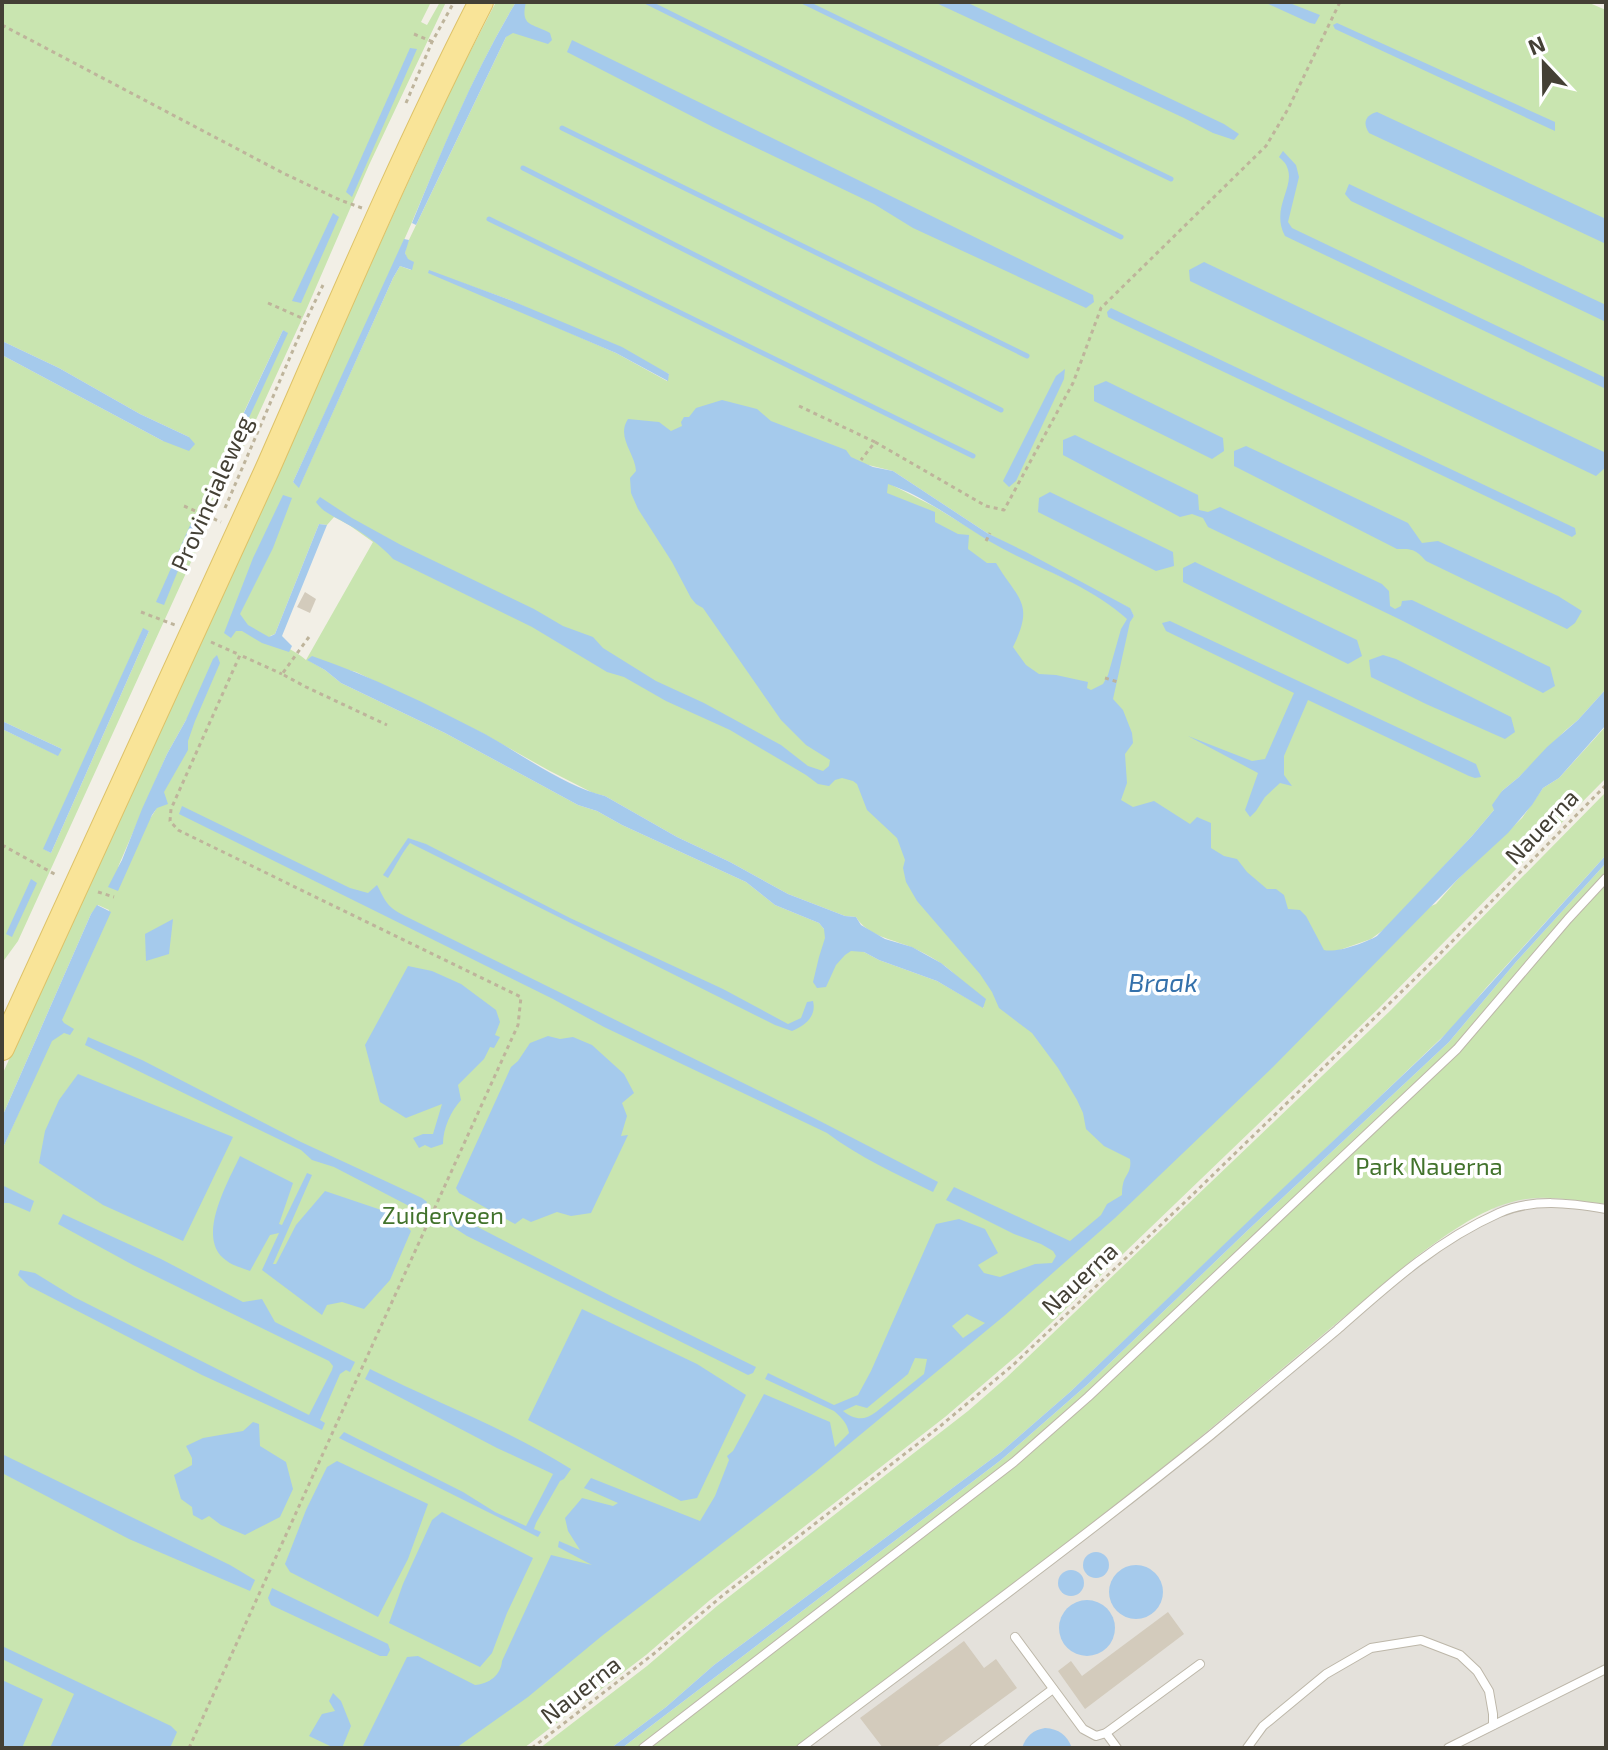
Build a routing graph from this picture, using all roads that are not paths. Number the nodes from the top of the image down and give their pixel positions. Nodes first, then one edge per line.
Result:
1 (481, 2) edge
2 (1606, 878) edge
3 (2, 1048) edge
4 (1606, 1209) edge
5 (1015, 1637) dead end
6 (1200, 1664) dead end
7 (1606, 1669) edge
8 (1053, 1689) junction
9 (1493, 1725) junction
10 (1106, 1733) junction
11 (643, 1748) edge
12 (801, 1748) edge
13 (974, 1748) edge
14 (1117, 1748) edge
15 (1247, 1748) edge
16 (1448, 1748) edge

1 - 3 main road
2 - 11 lane
4 - 12 lane
5 - 8 lane
6 - 10 lane
7 - 9 lane
8 - 10 lane
8 - 13 lane
9 - 15 lane
9 - 16 lane
10 - 14 lane

